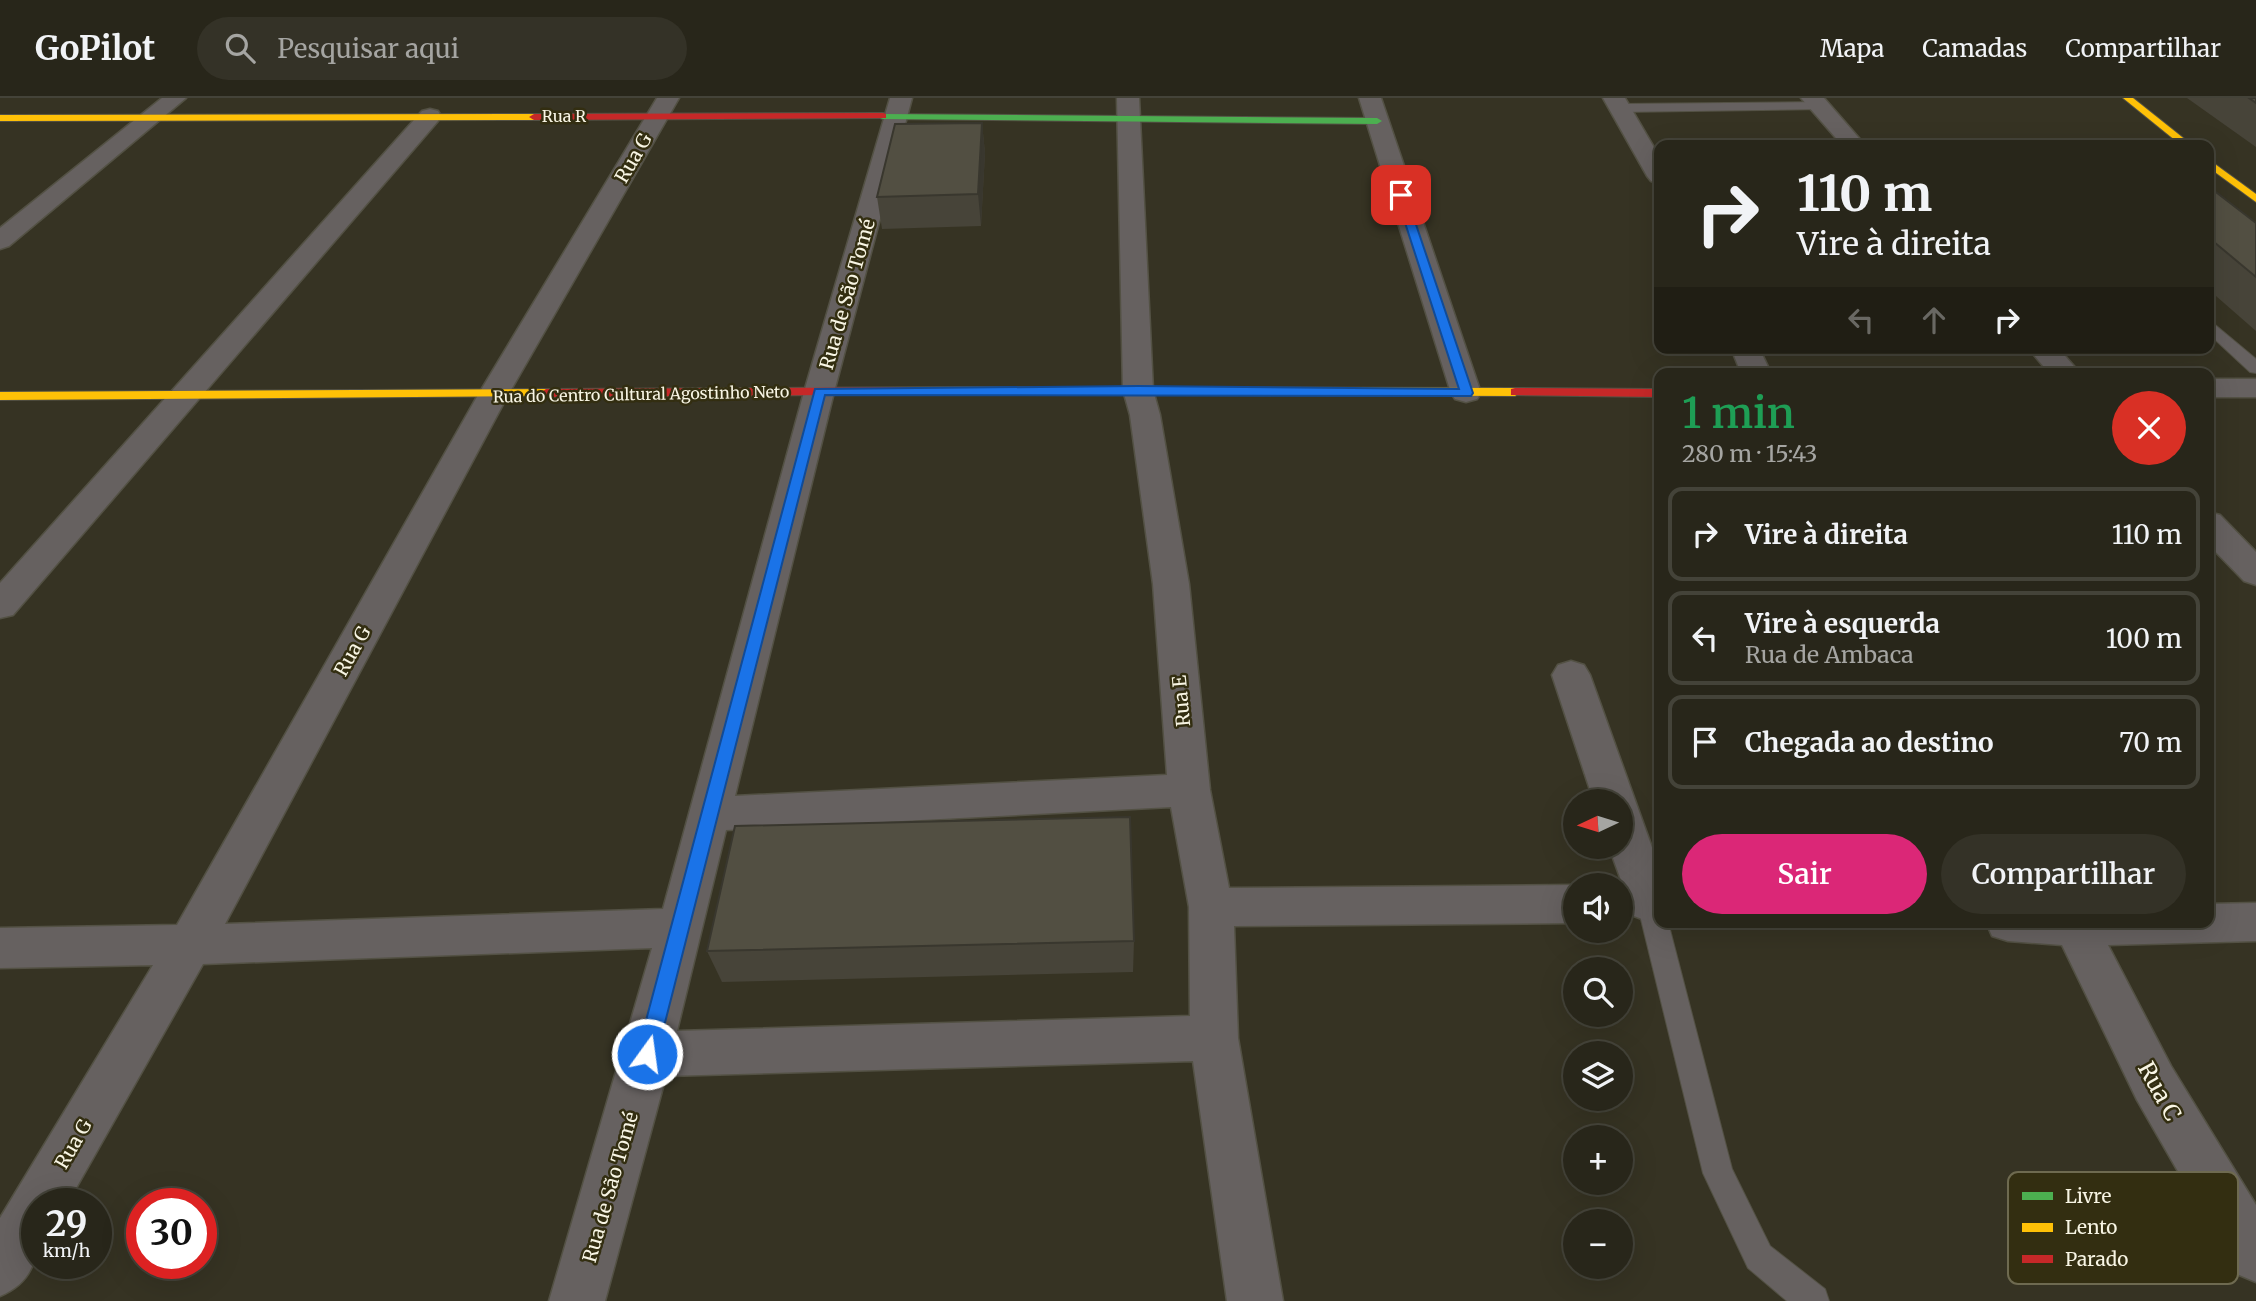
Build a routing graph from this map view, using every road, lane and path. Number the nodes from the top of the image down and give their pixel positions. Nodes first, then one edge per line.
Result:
1 (176, 98) edge
2 (2127, 98) edge
3 (1816, 102) edge
4 (1617, 103) edge
5 (662, 107) edge
6 (899, 107) edge
7 (1128, 109) edge
8 (1373, 110) edge
9 (430, 116) junction
10 (152, 117) junction
11 (0, 118) edge
12 (1850, 140) edge
13 (2181, 140) edge
14 (1654, 167) edge
15 (2214, 167) edge
16 (2256, 199) edge
17 (0, 241) edge
18 (2214, 330) edge
19 (2048, 354) edge
20 (2060, 368) edge
21 (2256, 368) edge
22 (2214, 388) edge
23 (2256, 388) edge
24 (1138, 390) junction
25 (819, 392) junction
26 (1466, 393) junction
27 (1654, 393) edge
28 (493, 395) junction
29 (0, 396) edge
30 (181, 396) junction
31 (2214, 529) edge
32 (2256, 573) edge
33 (0, 606) edge
34 (1571, 675) dead end
35 (1610, 789) edge
36 (1189, 790) junction
37 (707, 814) junction
38 (1631, 859) edge
39 (1643, 903) edge
40 (1563, 904) edge
41 (1211, 907) junction
42 (2214, 922) edge
43 (2256, 922) edge
44 (678, 928) junction
45 (2076, 928) edge
46 (190, 945) junction
47 (0, 948) edge
48 (1214, 1038) junction
49 (647, 1054) junction
50 (2207, 1172) edge
51 (48, 1188) edge
52 (2238, 1225) edge
53 (21, 1234) edge
54 (2256, 1255) edge
55 (0, 1269) edge
56 (577, 1301) edge
57 (1255, 1301) edge
58 (1813, 1301) edge

1 - 10 street
2 - 13 street
3 - 4 lane
3 - 12 street
4 - 14 street
5 - 6 street, Rua R
5 - 9 street, Rua R
5 - 28 street, Rua G
6 - 7 street, Rua R
6 - 25 street, Rua de São Tomé
7 - 8 street, Rua R
7 - 24 street, Rua E
8 - 26 street
9 - 10 street, Rua R
9 - 30 street
10 - 11 street, Rua R
10 - 17 street
15 - 16 street
18 - 21 lane
19 - 20 street
22 - 23 street
24 - 25 street, Rua do Centro Cultural Agostinho Neto
24 - 26 street, Rua do Centro Cultural Agostinho Neto
24 - 36 street, Rua E
25 - 28 street, Rua do Centro Cultural Agostinho Neto
25 - 37 street, Rua de São Tomé
26 - 27 street, Rua do Centro Cultural Agostinho Neto
28 - 30 street, Rua do Centro Cultural Agostinho Neto
28 - 46 street, Rua G
29 - 30 street, Rua do Centro Cultural Agostinho Neto
30 - 33 street
31 - 32 street
34 - 35 street
36 - 37 street
36 - 41 street, Rua E
37 - 44 street, Rua de São Tomé
38 - 39 street
39 - 58 lane
40 - 41 street
41 - 48 street, Rua E
42 - 43 street
44 - 46 street
44 - 49 street, Rua de São Tomé
45 - 50 street, Rua C
46 - 47 street
46 - 51 street, Rua G
48 - 49 street
48 - 57 street, Rua E
49 - 56 street, Rua de São Tomé
52 - 54 street, Rua C
53 - 55 street, Rua G

